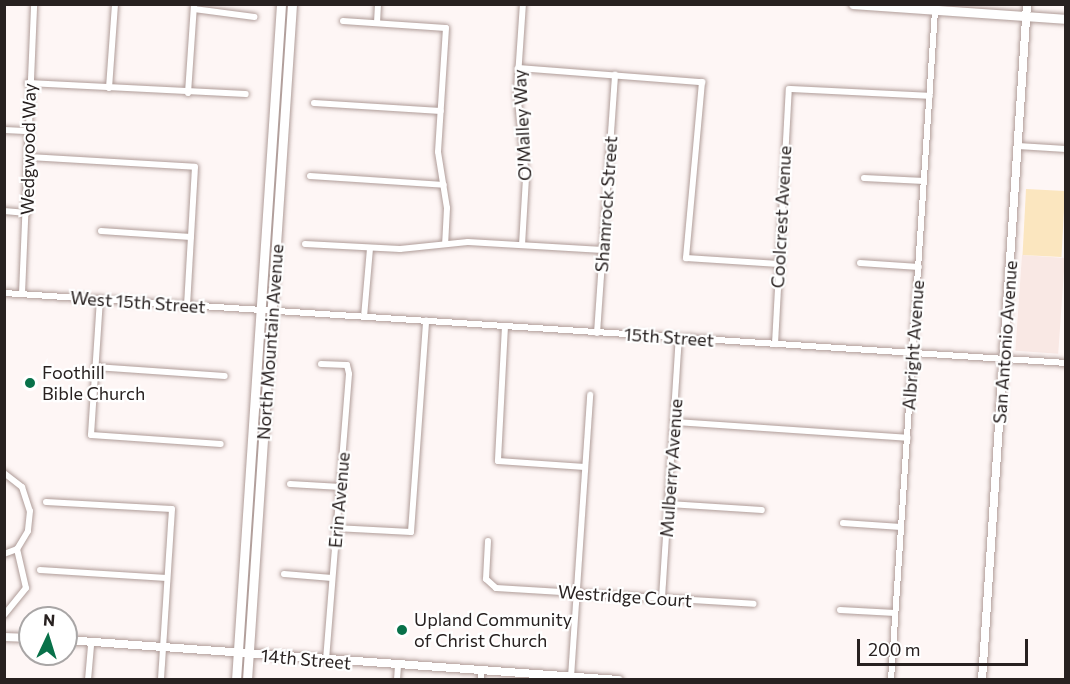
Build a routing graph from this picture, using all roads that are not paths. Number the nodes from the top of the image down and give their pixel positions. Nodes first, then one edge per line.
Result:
1 (34, 4) edge
2 (116, 4) edge
3 (281, 4) edge
4 (292, 4) edge
5 (378, 4) edge
6 (523, 4) edge
7 (853, 4) edge
8 (1027, 4) edge
9 (194, 7) edge
10 (935, 10) junction
11 (1026, 16) junction
12 (254, 17) dead end
13 (1065, 19) edge
14 (343, 21) dead end
15 (377, 23) junction
16 (518, 68) junction
17 (615, 75) junction
18 (28, 82) junction
19 (109, 88) junction
20 (188, 93) junction
21 (246, 94) dead end
22 (930, 96) junction
23 (314, 103) dead end
24 (441, 111) junction
25 (4, 130) edge
26 (25, 131) junction
27 (1018, 146) junction
28 (1065, 149) edge
29 (29, 157) junction
30 (310, 176) dead end
31 (864, 177) dead end
32 (924, 181) junction
33 (444, 185) junction
34 (4, 211) edge
35 (27, 213) junction
36 (101, 231) dead end
37 (191, 237) junction
38 (446, 242) junction
39 (305, 244) dead end
40 (522, 245) junction
41 (370, 248) junction
42 (603, 250) junction
43 (860, 263) dead end
44 (779, 264) junction
45 (919, 267) junction
46 (4, 293) edge
47 (22, 294) junction
48 (100, 299) junction
49 (187, 304) junction
50 (261, 310) junction
51 (272, 311) junction
52 (364, 316) junction
53 (426, 321) junction
54 (505, 326) junction
55 (597, 333) junction
56 (680, 338) junction
57 (775, 344) junction
58 (913, 353) junction
59 (1004, 359) junction
60 (1065, 363) edge
61 (321, 364) dead end
62 (95, 367) junction
63 (225, 376) dead end
64 (590, 395) dead end
65 (675, 422) junction
66 (907, 438) junction
67 (221, 444) dead end
68 (585, 467) junction
69 (4, 473) edge
70 (290, 484) dead end
71 (341, 487) junction
72 (46, 502) dead end
73 (669, 504) junction
74 (762, 510) dead end
75 (843, 523) dead end
76 (901, 527) junction
77 (335, 528) junction
78 (488, 541) dead end
79 (17, 549) junction
80 (4, 554) edge
81 (40, 570) dead end
82 (284, 574) dead end
83 (167, 578) junction
84 (332, 578) junction
85 (576, 592) junction
86 (662, 598) junction
87 (754, 604) dead end
88 (840, 610) dead end
89 (895, 613) junction
90 (4, 615) edge
91 (78, 641) edge
92 (91, 642) junction
93 (162, 647) junction
94 (238, 654) junction
95 (248, 655) junction
96 (326, 661) junction
97 (398, 667) junction
98 (481, 676) edge
99 (571, 677) junction
100 (88, 680) edge
101 (161, 680) edge
102 (236, 680) edge
103 (247, 680) edge
104 (397, 680) edge
105 (619, 680) edge
106 (891, 680) edge
107 (982, 680) edge

1 - 18 street, Wedgwood Way
2 - 19 street
3 - 50 main road, North Mountain Avenue
4 - 51 main road, North Mountain Avenue
5 - 15 street
6 - 16 street, O'Malley Way
7 - 10 main road
8 - 11 main road, San Antonio Avenue
9 - 12 street
9 - 20 street
10 - 11 main road
10 - 22 street, Albright Avenue
11 - 13 main road
11 - 27 main road, San Antonio Avenue
14 - 15 street
15 - 24 street
16 - 17 street
16 - 40 street, O'Malley Way
17 - 42 street, Shamrock Street
17 - 44 street
18 - 19 street
18 - 26 street, Wedgwood Way
19 - 20 street
20 - 21 street
22 - 32 street, Albright Avenue
22 - 44 street, Coolcrest Avenue
23 - 24 street
24 - 33 street
25 - 26 street
26 - 29 street, Wedgwood Way
27 - 28 street
27 - 59 main road, San Antonio Avenue
29 - 35 street, Wedgwood Way
29 - 37 street
30 - 33 street
31 - 32 street
32 - 45 street, Albright Avenue
33 - 38 street
34 - 35 street
35 - 47 street, Wedgwood Way
36 - 37 street
37 - 49 street
38 - 40 street
38 - 41 street
39 - 41 street
40 - 42 street
41 - 52 street
42 - 55 street, Shamrock Street
43 - 45 street
44 - 57 street, Coolcrest Avenue
45 - 58 street, Albright Avenue
46 - 47 street, West 15th Street
47 - 48 street, West 15th Street
48 - 49 street, West 15th Street
48 - 62 street
49 - 50 street, West 15th Street
50 - 51 street, West 15th Street
50 - 94 main road, North Mountain Avenue
51 - 52 street, 15th Street
51 - 95 main road, North Mountain Avenue
52 - 53 street, 15th Street
53 - 54 street, 15th Street
53 - 77 street
54 - 55 street, 15th Street
54 - 68 street
55 - 56 street, 15th Street
56 - 57 street, 15th Street
56 - 65 street, Mulberry Avenue
57 - 58 street, 15th Street
58 - 59 street, 15th Street
58 - 66 street, Albright Avenue
59 - 60 street, 15th Street
59 - 107 main road, San Antonio Avenue
61 - 71 street, Erin Avenue
62 - 63 street
62 - 67 street
64 - 68 street
65 - 66 street
65 - 73 street, Mulberry Avenue
66 - 76 street, Albright Avenue
68 - 85 street
69 - 79 street
70 - 71 street
71 - 77 street, Erin Avenue
72 - 83 street
73 - 74 street
73 - 86 street, Mulberry Avenue
75 - 76 street
76 - 89 street, Albright Avenue
77 - 84 street, Erin Avenue
78 - 85 street, Westridge Court
79 - 80 street
79 - 90 street
81 - 83 street
82 - 84 street
83 - 93 street
84 - 96 street, Erin Avenue
85 - 86 street, Westridge Court
85 - 99 street
86 - 87 street, Westridge Court
88 - 89 street
89 - 106 street, Albright Avenue
91 - 92 street, 14th Street
92 - 93 street, 14th Street
92 - 100 street
93 - 94 street, 14th Street
93 - 101 street
94 - 95 street, 14th Street
94 - 102 main road, North Mountain Avenue
95 - 96 street, 14th Street
95 - 103 main road, North Mountain Avenue
96 - 97 street, 14th Street
97 - 98 street, 14th Street
97 - 104 street
98 - 99 street, 14th Street
99 - 105 street, 14th Street

